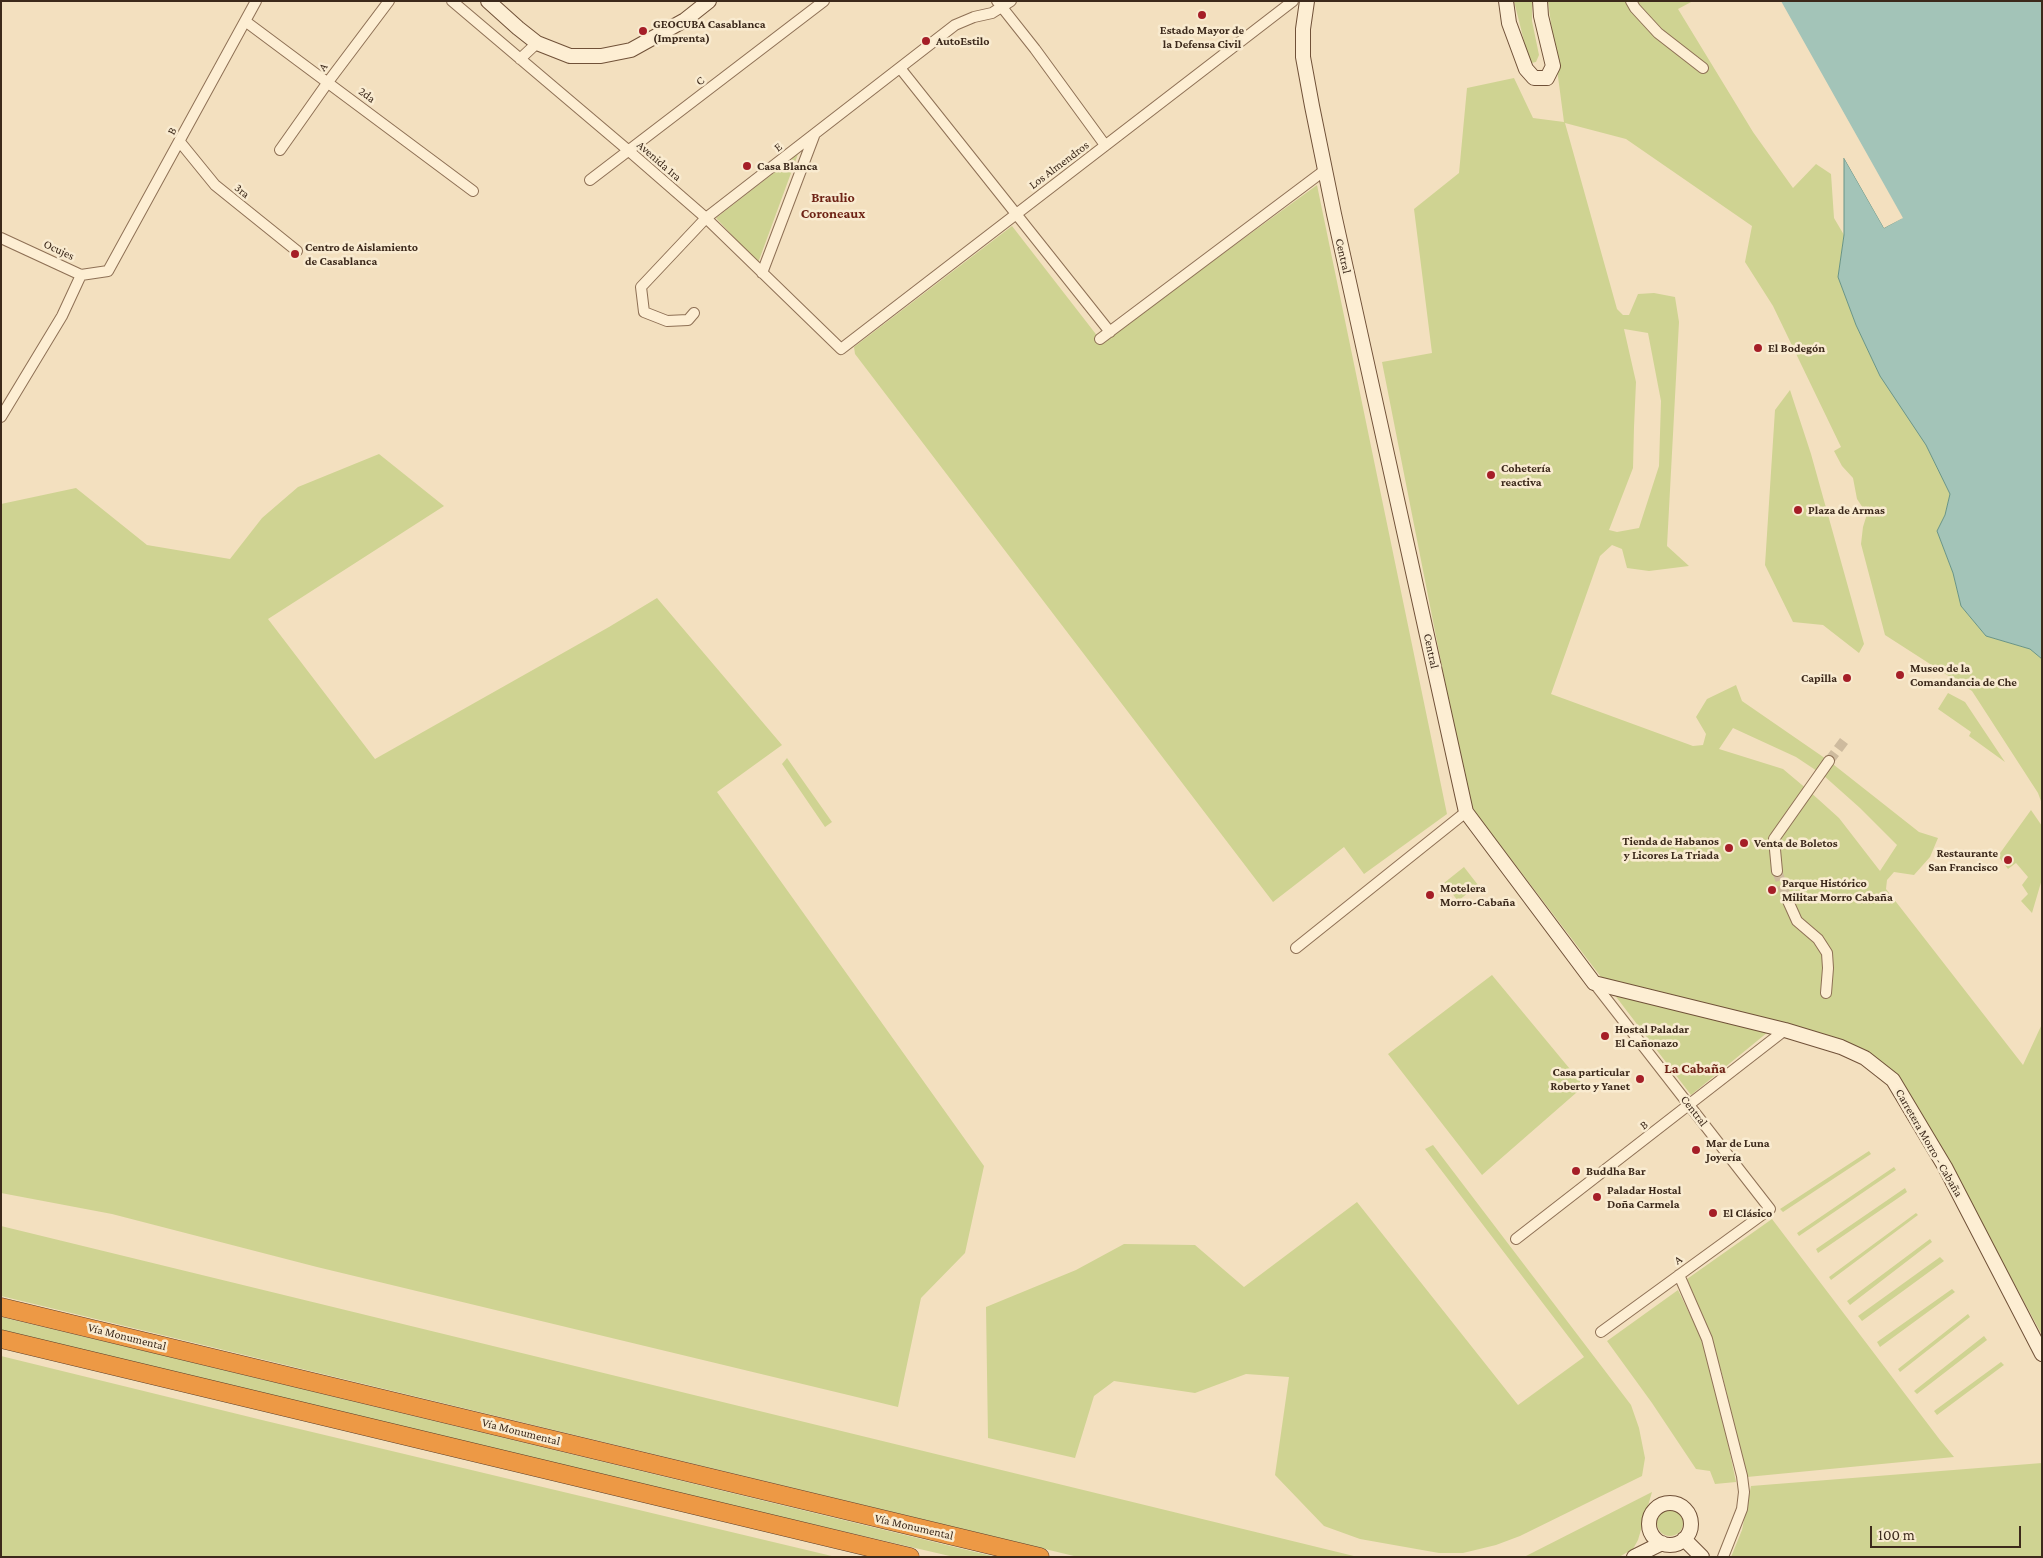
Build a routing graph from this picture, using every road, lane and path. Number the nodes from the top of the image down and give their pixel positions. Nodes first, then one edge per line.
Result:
1 (256, 1) edge
2 (389, 1) edge
3 (452, 1) edge
4 (488, 1) edge
5 (709, 1) edge
6 (824, 1) edge
7 (1012, 1) edge
8 (1293, 1) edge
9 (1307, 1) edge
10 (1506, 1) edge
11 (1540, 1) edge
12 (1631, 1) edge
13 (1000, 4) edge
14 (245, 21) junction
15 (538, 43) junction
16 (520, 59) junction
17 (900, 68) junction
18 (1702, 68) dead end
19 (328, 82) junction
20 (814, 135) junction
21 (180, 142) junction
22 (1105, 145) junction
23 (280, 150) dead end
24 (629, 151) junction
25 (1325, 170) junction
26 (590, 180) dead end
27 (473, 191) dead end
28 (1016, 214) junction
29 (706, 218) junction
30 (1, 238) edge
31 (297, 251) dead end
32 (108, 271) joint
33 (762, 272) junction
34 (81, 275) junction
35 (694, 313) dead end
36 (1110, 332) junction
37 (1100, 339) dead end
38 (841, 349) joint
39 (1, 417) edge
40 (1829, 761) tunnel mouth
41 (1466, 812) junction
42 (1777, 871) tunnel mouth
43 (1788, 902) tunnel mouth
44 (1296, 948) dead end
45 (1594, 983) junction
46 (1826, 993) dead end
47 (1785, 1030) junction
48 (1690, 1105) junction
49 (1770, 1209) joint
50 (1516, 1239) dead end
51 (1679, 1275) junction
52 (1, 1307) edge
53 (1601, 1332) dead end
54 (1, 1339) edge
55 (2042, 1354) edge
56 (1684, 1539) junction
57 (1662, 1543) junction
58 (910, 1557) edge
59 (1040, 1557) edge
60 (1634, 1557) edge
61 (1702, 1557) edge
62 (1724, 1557) edge

1 - 14 street, B
2 - 19 street, A
3 - 16 street, Avenida 1ra
4 - 15 street
5 - 15 street
6 - 24 street, C
7 - 13 street, E
8 - 22 street, Los Almendros
9 - 25 street, Central
10 - 11 street
12 - 18 street
13 - 17 street, E
13 - 22 street
14 - 19 street, 2da
14 - 21 street, B
15 - 16 street
16 - 24 street, Avenida 1ra
17 - 20 street, E
17 - 28 street
19 - 23 street, A
19 - 27 street, 2da
20 - 29 street, E
20 - 33 street
21 - 31 street, 3ra
21 - 32 street, B
22 - 28 street, Los Almendros
24 - 26 street, C
24 - 29 street, Avenida 1ra
25 - 36 street
25 - 41 street, Central
28 - 36 street
28 - 38 street, Los Almendros
29 - 33 street, Avenida 1ra
29 - 35 street, E
30 - 34 street, Ocujes
32 - 34 street, Ocujes
33 - 38 street, Avenida 1ra
34 - 39 street
36 - 37 street
40 - 42 street
41 - 44 street
41 - 45 street, Central
43 - 46 street
45 - 47 street, Carretera Morro - Cabaña
45 - 48 street, Central
47 - 48 street, B
47 - 55 street, Carretera Morro - Cabaña
48 - 49 street, Central
48 - 50 street, B
49 - 51 street, A
51 - 53 street, A
51 - 62 street
52 - 59 highway, Vía Monumental
54 - 58 highway
56 - 57 street
56 - 57 street
56 - 61 street
57 - 60 street

